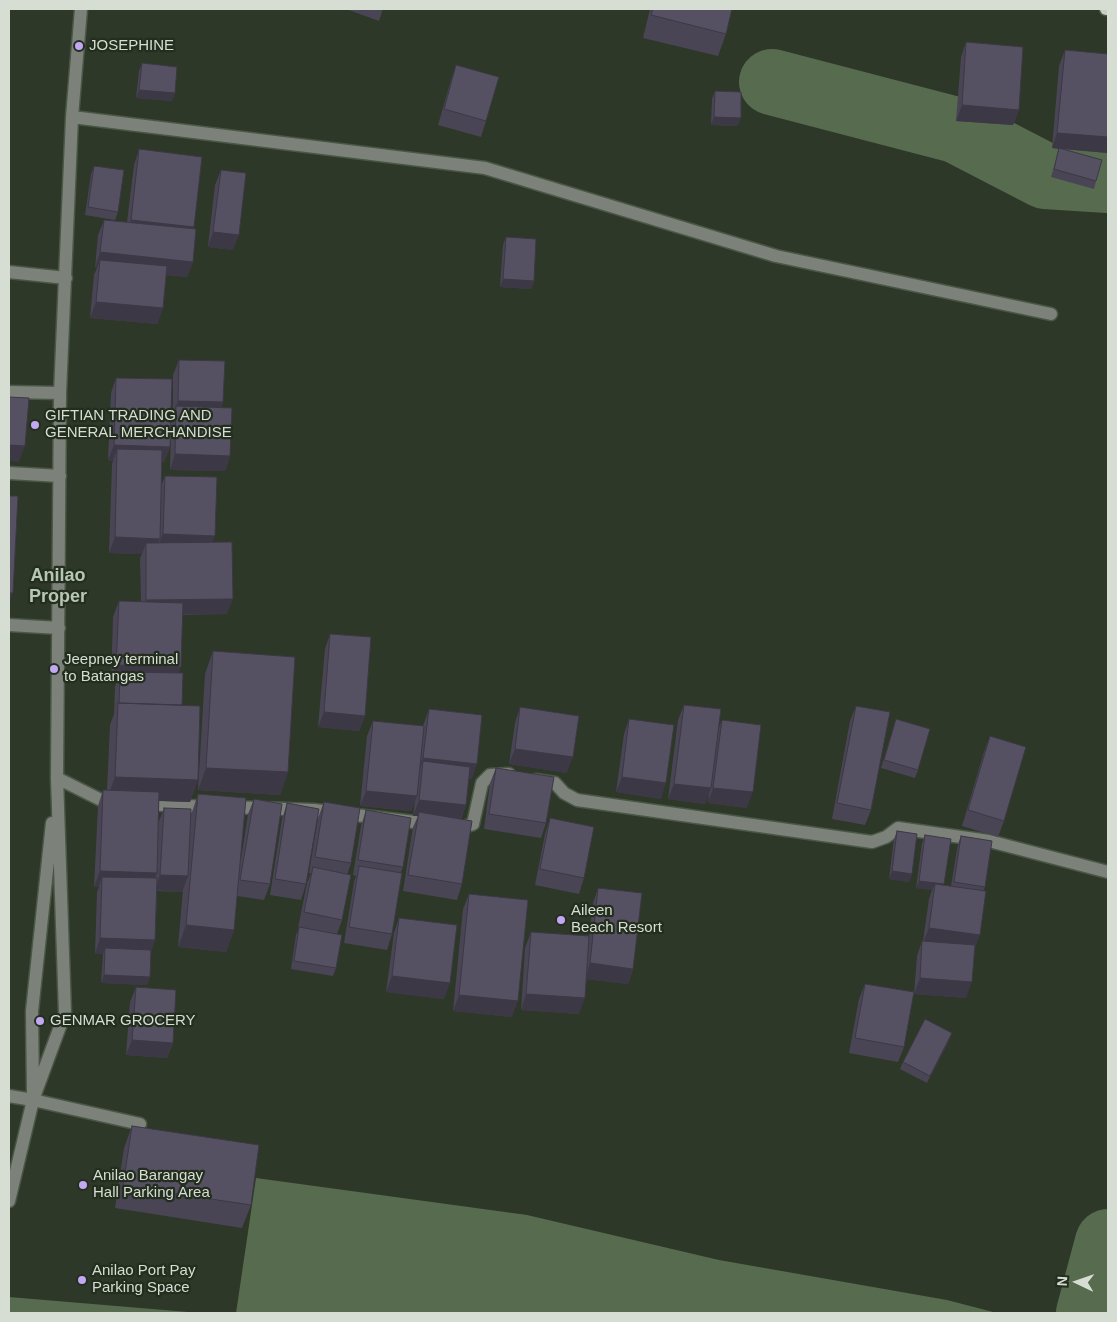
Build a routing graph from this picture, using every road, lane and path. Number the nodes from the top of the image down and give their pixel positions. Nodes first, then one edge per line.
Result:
1 (81, 9) edge
2 (72, 117) junction
3 (9, 272) edge
4 (66, 278) junction
5 (1051, 314) dead end
6 (9, 392) edge
7 (60, 393) junction
8 (9, 473) edge
9 (60, 476) junction
10 (9, 626) edge
11 (59, 628) junction
12 (57, 778) junction
13 (1108, 872) edge
14 (9, 1096) edge
15 (33, 1100) junction
16 (140, 1124) dead end
17 (9, 1201) edge

1 - 2 street
2 - 4 street
2 - 5 street
3 - 4 street
4 - 7 street
6 - 7 street
7 - 9 street
8 - 9 street
9 - 11 street
10 - 11 street
11 - 12 street
12 - 13 street
12 - 15 street
12 - 15 street
14 - 15 street
15 - 16 street
15 - 17 street

